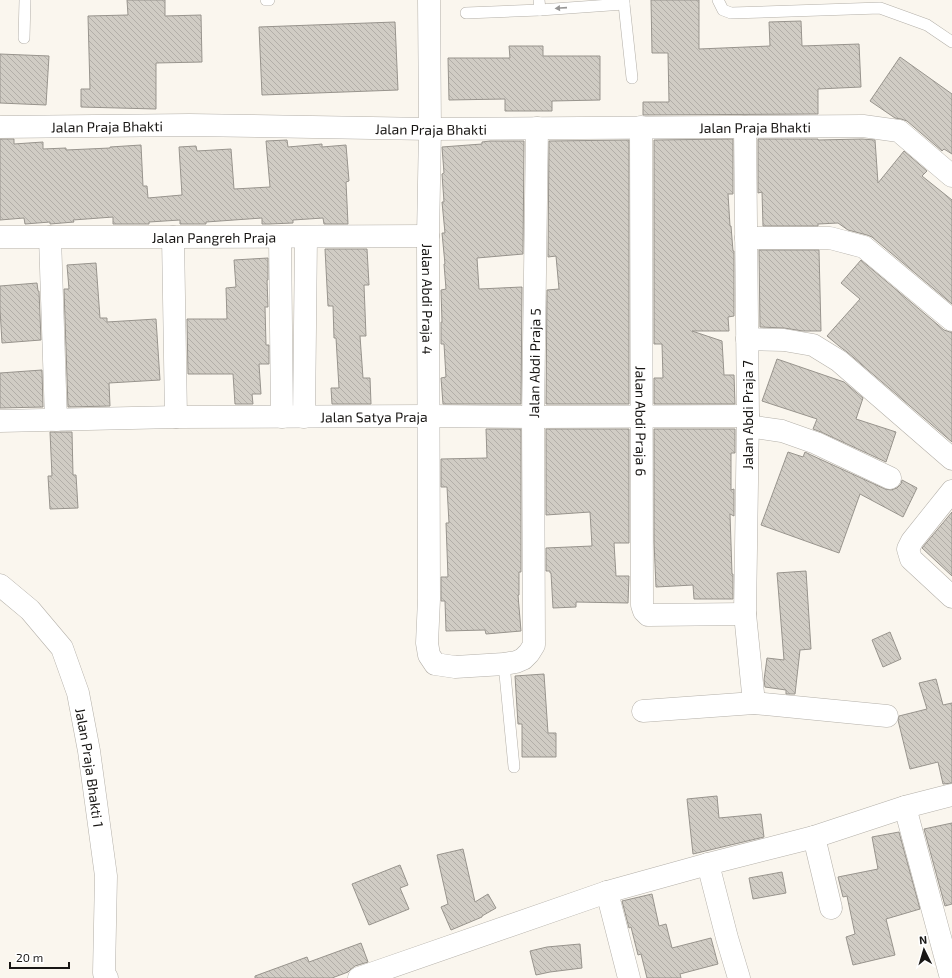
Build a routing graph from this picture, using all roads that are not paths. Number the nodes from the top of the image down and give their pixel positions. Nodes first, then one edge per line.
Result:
1 (25, 0) edge
2 (429, 0) edge
3 (718, 0) edge
4 (624, 2) edge
5 (540, 5) edge
6 (466, 13) dead end
7 (24, 38) dead end
8 (952, 42) edge
9 (632, 78) dead end
10 (0, 127) edge
11 (641, 127) junction
12 (745, 127) junction
13 (537, 128) junction
14 (430, 129) junction
15 (952, 176) edge
16 (428, 236) junction
17 (0, 237) edge
18 (50, 237) junction
19 (173, 237) junction
20 (280, 237) junction
21 (306, 237) junction
22 (746, 238) junction
23 (952, 320) edge
24 (747, 339) junction
25 (428, 416) junction
26 (176, 417) junction
27 (282, 417) junction
28 (304, 417) junction
29 (533, 417) junction
30 (642, 417) junction
31 (56, 420) junction
32 (0, 421) edge
33 (748, 421) junction
34 (952, 459) edge
35 (890, 478) dead end
36 (952, 491) edge
37 (0, 585) edge
38 (952, 597) edge
39 (746, 614) junction
40 (504, 664) junction
41 (754, 703) junction
42 (643, 711) dead end
43 (887, 716) dead end
44 (514, 767) dead end
45 (952, 795) edge
46 (905, 807) junction
47 (814, 837) junction
48 (708, 864) junction
49 (607, 892) junction
50 (831, 908) dead end
51 (104, 976) edge
52 (359, 978) edge
53 (629, 978) edge
54 (739, 978) edge
55 (951, 978) edge

1 - 7 lane
2 - 14 street, Jalan Abdi Praja 4
3 - 8 lane
4 -> 5 lane
4 - 9 lane
5 - 6 lane
10 - 14 street, Jalan Praja Bhakti
11 - 12 street, Jalan Praja Bhakti
11 - 13 street, Jalan Praja Bhakti
11 - 30 street, Jalan Abdi Praja 6
12 - 15 street, Jalan Praja Bhakti
12 - 22 street, Jalan Abdi Praja 7
13 - 14 street, Jalan Praja Bhakti
13 - 29 street, Jalan Abdi Praja 5
14 - 16 street, Jalan Abdi Praja 4
16 - 21 street, Jalan Pangreh Praja
16 - 25 street, Jalan Abdi Praja 4
17 - 18 street, Jalan Pangreh Praja
18 - 19 street, Jalan Pangreh Praja
18 - 31 street
19 - 20 street, Jalan Pangreh Praja
19 - 26 street
20 - 21 street, Jalan Pangreh Praja
20 - 27 street
21 - 28 street
22 - 23 street
22 - 24 street, Jalan Abdi Praja 7
24 - 33 street, Jalan Abdi Praja 7
24 - 34 street
25 - 28 street, Jalan Satya Praja
25 - 29 street, Jalan Satya Praja
25 - 40 street, Jalan Abdi Praja 4
26 - 27 street, Jalan Satya Praja
26 - 31 street, Jalan Satya Praja
27 - 28 street, Jalan Satya Praja
29 - 30 street, Jalan Satya Praja
29 - 40 street, Jalan Abdi Praja 5
30 - 33 street, Jalan Satya Praja
30 - 39 street, Jalan Abdi Praja 6
31 - 32 street, Jalan Satya Praja
33 - 35 street, Jalan Satya Praja
33 - 39 street, Jalan Abdi Praja 7
36 - 38 street
37 - 51 street, Jalan Praja Bhakti 1
39 - 41 street, Jalan Abdi Praja 7
40 - 44 lane
41 - 42 street
41 - 43 street
45 - 46 street
46 - 47 street
46 - 55 street
47 - 48 street
47 - 50 street
48 - 49 street
48 - 54 street
49 - 52 street
49 - 53 street

